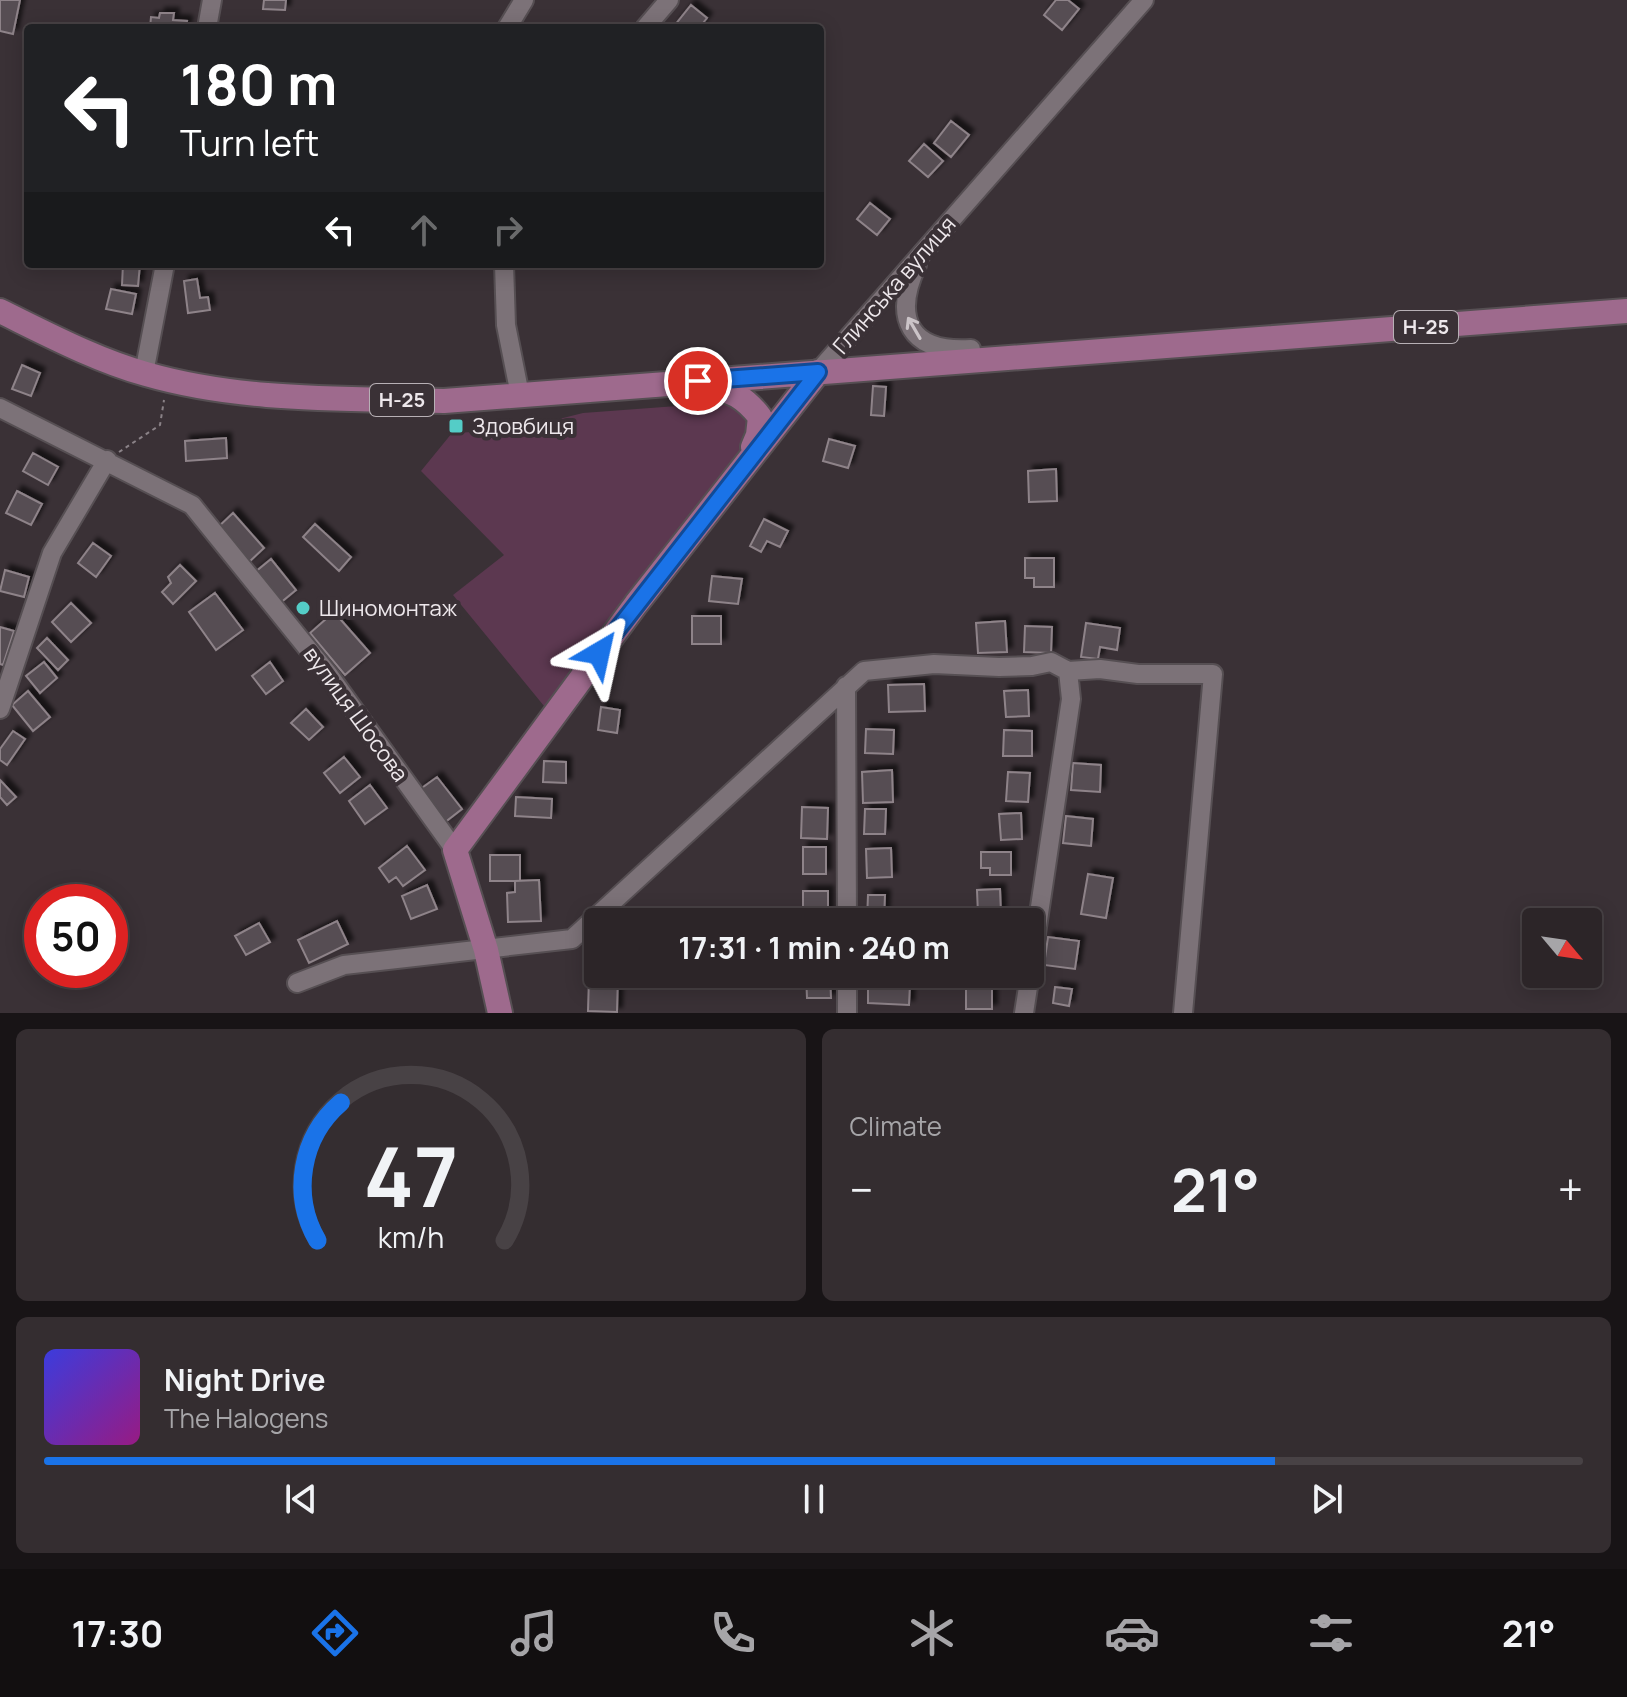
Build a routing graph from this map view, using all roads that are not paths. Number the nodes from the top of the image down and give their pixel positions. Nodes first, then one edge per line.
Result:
1 (212, 0) edge
2 (524, 0) edge
3 (669, 0) edge
4 (1144, 0) edge
5 (208, 24) edge
6 (509, 24) edge
7 (648, 24) edge
8 (922, 253) junction
9 (164, 268) edge
10 (504, 268) edge
11 (0, 311) edge
12 (1627, 311) edge
13 (1150, 347) junction
14 (818, 372) junction
15 (144, 373) junction
16 (638, 386) junction
17 (520, 395) junction
18 (0, 408) edge
19 (107, 460) junction
20 (743, 467) junction
21 (1068, 671) junction
22 (846, 686) junction
23 (0, 709) edge
24 (455, 850) junction
25 (847, 908) edge
26 (1040, 908) edge
27 (486, 950) junction
28 (297, 983) dead end
29 (847, 988) edge
30 (1028, 988) edge
31 (500, 1013) edge
32 (847, 1013) edge
33 (1024, 1013) edge
34 (1183, 1013) edge

1 - 5 street
2 - 6 street
3 - 7 street
4 - 8 street, Глинська вулиця
13 -> 8 street
8 - 14 street, Глинська вулиця
9 - 15 street
10 - 17 street
11 - 15 main road, Н-25
12 - 13 main road, Н-25
13 - 14 main road, Н-25
14 - 16 main road, Н-25
14 - 20 main road, Глинська вулиця
15 - 17 main road, Н-25
16 - 17 main road, Н-25
16 - 20 main road
18 - 19 street, вулиця Шосова
19 - 23 street
19 - 24 street, вулиця Шосова
20 - 24 main road, Глинська вулиця
21 - 22 street
21 - 26 street
21 - 34 street
22 - 25 street
22 - 27 street
24 - 27 main road, вулиця Шосова
27 - 28 street
27 - 31 main road, вулиця Шосова
29 - 32 street
30 - 33 street

